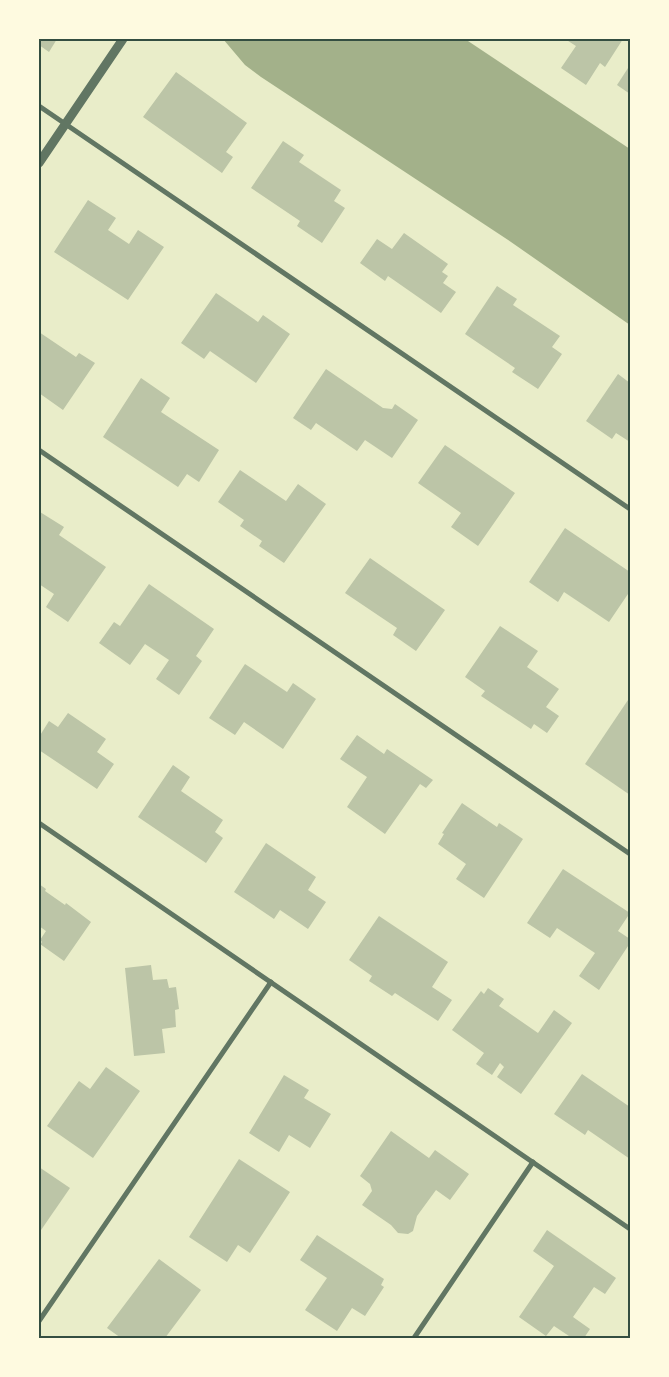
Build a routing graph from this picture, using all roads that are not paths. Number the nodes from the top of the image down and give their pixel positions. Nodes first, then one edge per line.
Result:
1 (123, 39) edge
2 (39, 106) edge
3 (65, 125) junction
4 (39, 163) edge
5 (39, 450) edge
6 (630, 509) edge
7 (39, 823) edge
8 (630, 854) edge
9 (271, 982) junction
10 (533, 1162) junction
11 (630, 1229) edge
12 (39, 1321) edge
13 (414, 1338) edge

1 - 3 street
2 - 3 street
3 - 4 street
3 - 6 street
5 - 8 street
7 - 9 street
9 - 10 street
9 - 12 street
10 - 11 street
10 - 13 street

